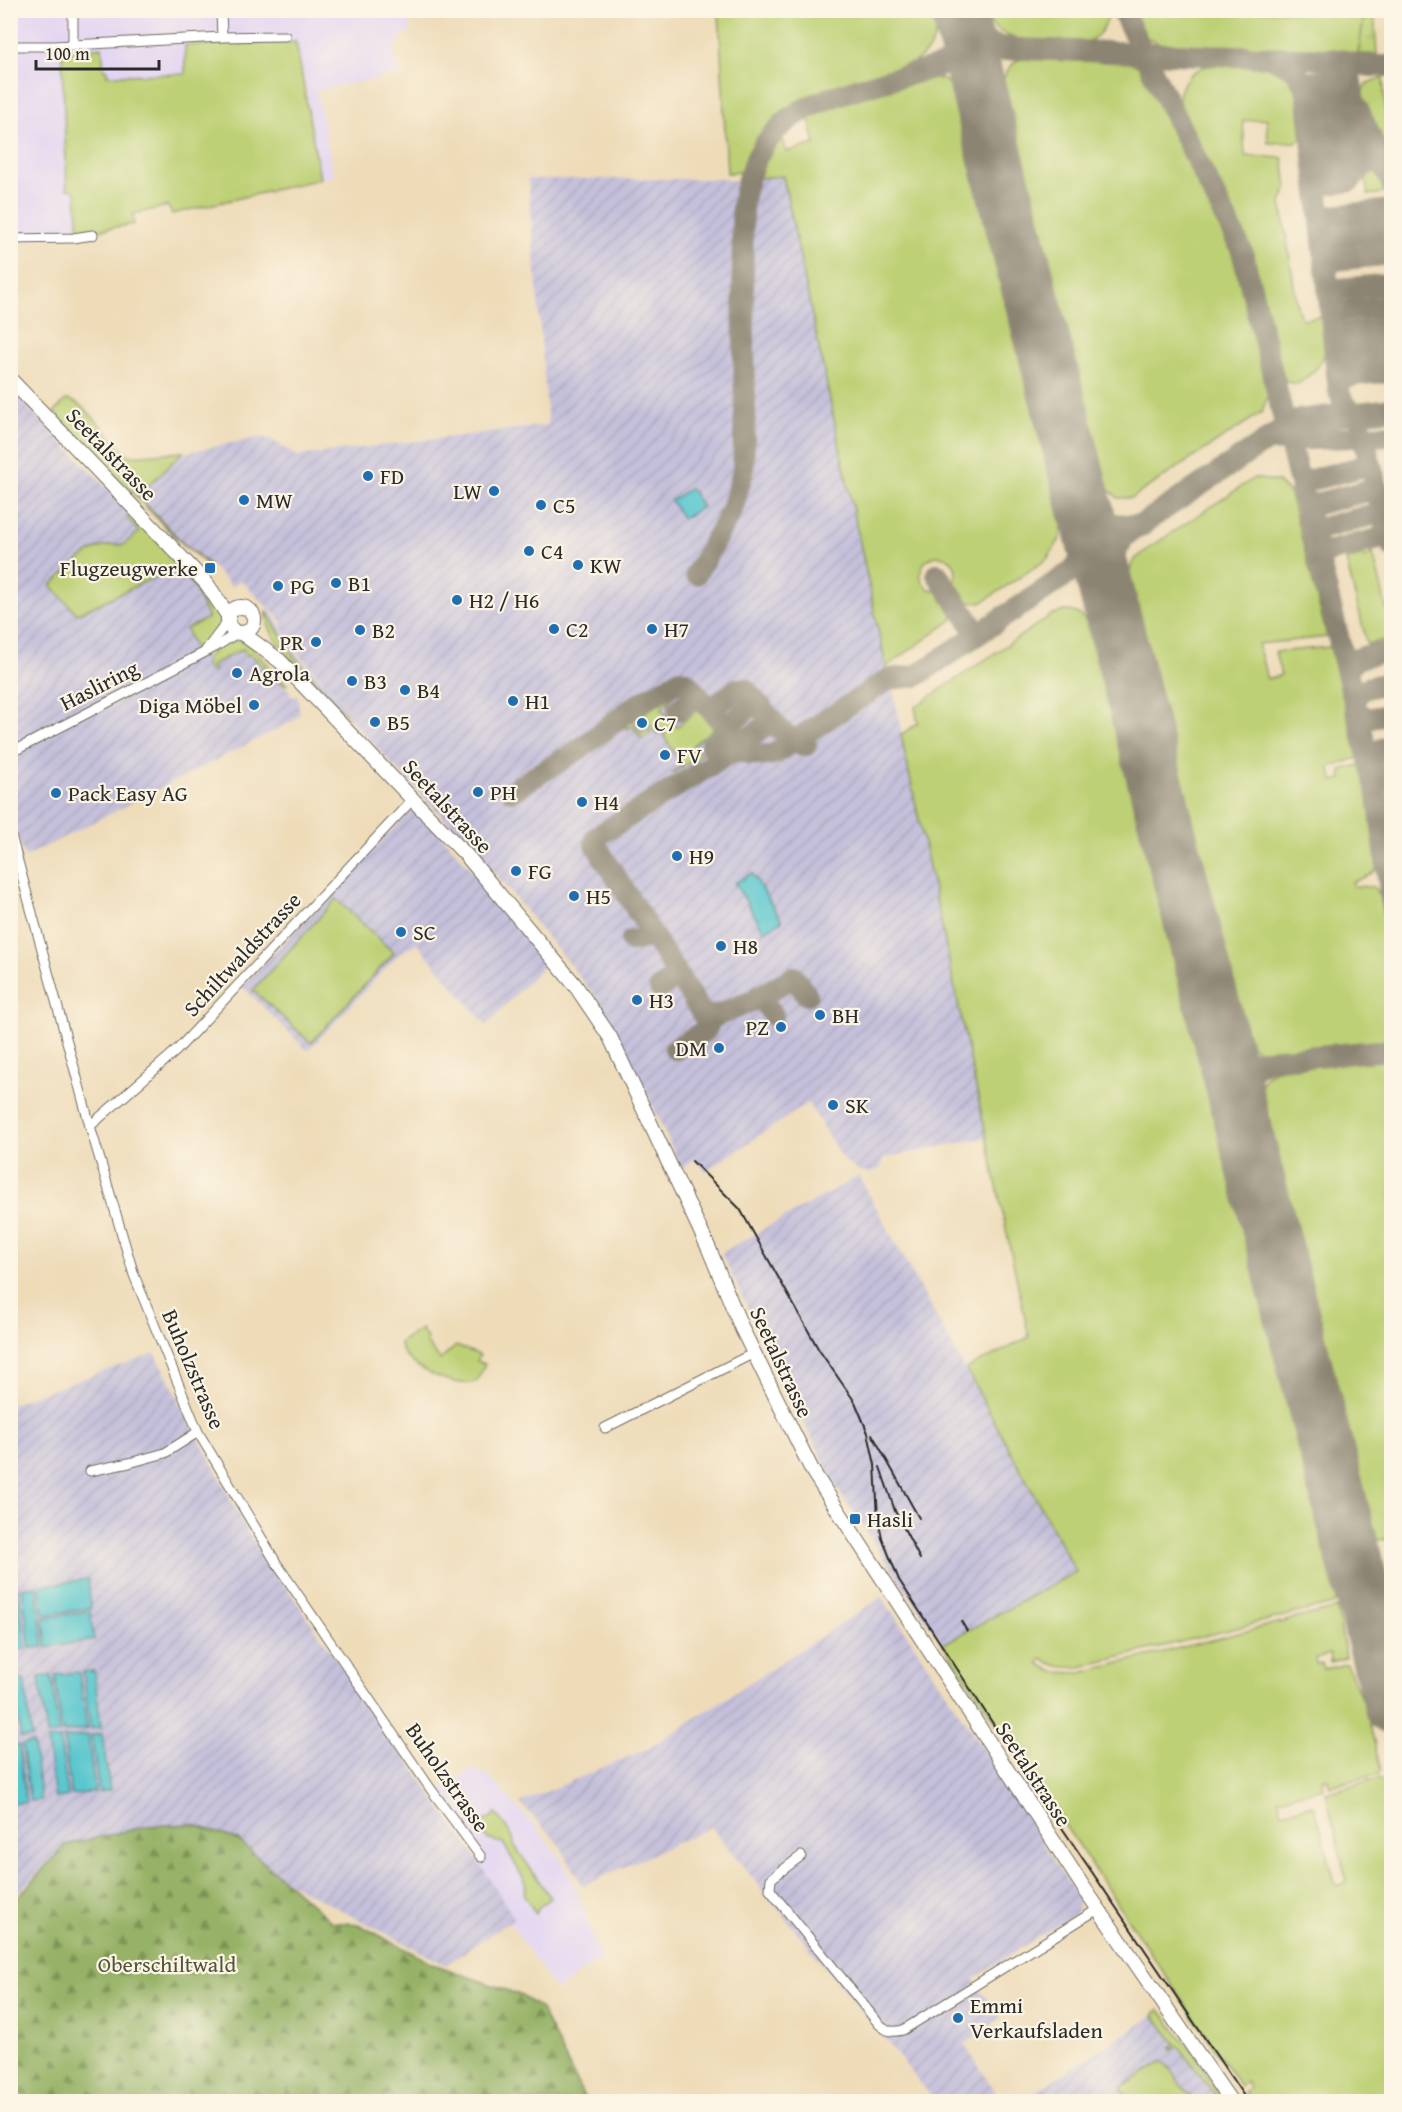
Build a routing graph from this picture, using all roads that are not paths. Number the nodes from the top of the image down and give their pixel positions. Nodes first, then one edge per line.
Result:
1 (73, 10) edge
2 (221, 10) edge
3 (285, 36) dead end
4 (222, 37) junction
5 (74, 44) junction
6 (10, 46) edge
7 (93, 234) dead end
8 (10, 239) edge
9 (10, 379) edge
10 (207, 584) junction
11 (240, 607) junction
12 (228, 619) junction
13 (255, 620) junction
14 (240, 633) junction
15 (205, 652) junction
16 (280, 661) junction
17 (10, 753) edge
18 (413, 799) junction
19 (10, 832) edge
20 (90, 1126) junction
21 (754, 1353) junction
22 (605, 1428) dead end
23 (198, 1432) junction
24 (90, 1470) dead end
25 (801, 1856) dead end
26 (481, 1857) dead end
27 (1098, 1909) junction
28 (1231, 2102) edge

1 - 5 street
2 - 4 street
3 - 4 street
4 - 5 street
5 - 6 street
7 - 8 street
9 - 10 main road, Seetalstrasse
10 - 11 main road, Seetalstrasse
10 - 12 main road, Seetalstrasse
11 - 12 main road
11 - 13 main road
12 - 14 main road
12 - 15 street, Hasliring
13 - 14 main road
13 - 16 main road, Seetalstrasse
14 - 15 street, Hasliring
14 - 16 main road, Seetalstrasse
15 - 17 street, Hasliring
16 - 18 main road, Seetalstrasse
18 - 20 street, Schiltwaldstrasse
18 - 21 main road, Seetalstrasse
19 - 20 street, Buholzstrasse
20 - 23 street, Buholzstrasse
21 - 22 street
21 - 27 main road, Seetalstrasse
23 - 24 street
23 - 26 street, Buholzstrasse
25 - 27 street
27 - 28 main road, Seetalstrasse

